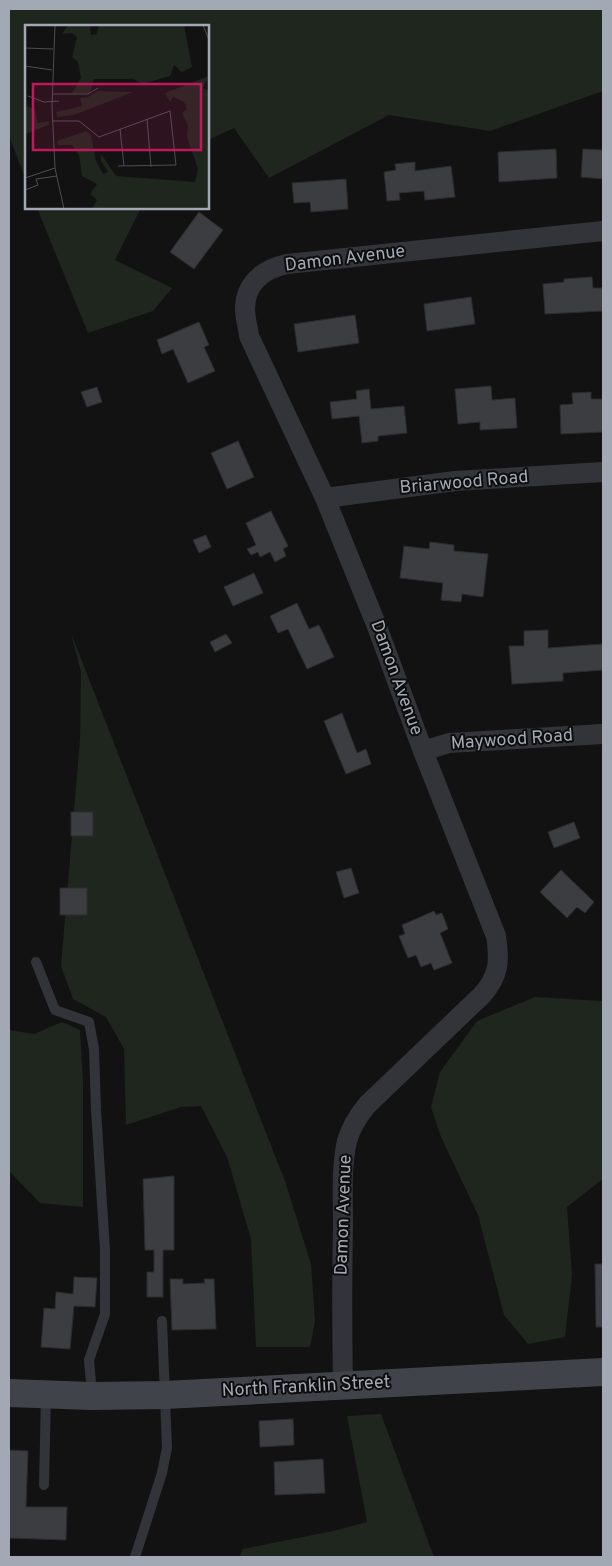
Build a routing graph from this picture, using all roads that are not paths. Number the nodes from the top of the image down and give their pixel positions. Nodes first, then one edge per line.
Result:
1 (603, 231) edge
2 (603, 472) edge
3 (325, 498) junction
4 (603, 734) edge
5 (422, 751) junction
6 (36, 962) dead end
7 (162, 1320) dead end
8 (603, 1372) edge
9 (343, 1385) junction
10 (9, 1394) edge
11 (165, 1394) junction
12 (46, 1395) junction
13 (92, 1396) junction
14 (44, 1485) dead end
15 (135, 1557) edge

1 - 3 street, Damon Avenue
2 - 3 street, Briarwood Road
3 - 5 street, Damon Avenue
4 - 5 street, Maywood Road
5 - 9 street, Damon Avenue
6 - 13 lane
7 - 11 lane
8 - 9 main road, North Franklin Street
9 - 11 main road, North Franklin Street
10 - 12 main road, North Franklin Street
11 - 13 main road, North Franklin Street
11 - 15 lane
12 - 13 main road, North Franklin Street
12 - 14 lane

